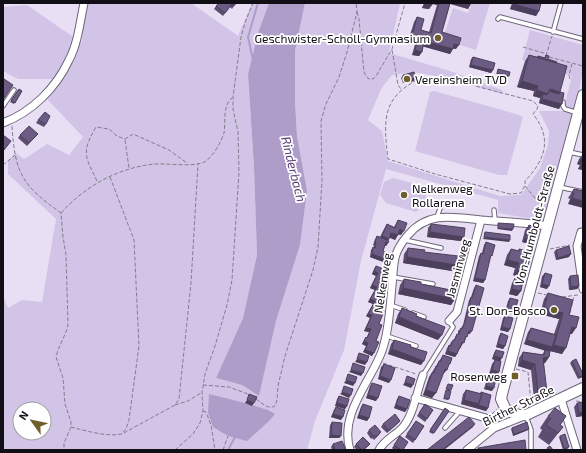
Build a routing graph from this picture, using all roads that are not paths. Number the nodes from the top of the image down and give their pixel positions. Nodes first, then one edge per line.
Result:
1 (84, 3) edge
2 (561, 3) edge
3 (498, 20) dead end
4 (553, 32) junction
5 (583, 40) edge
6 (14, 90) dead end
7 (583, 95) edge
8 (563, 102) edge
9 (3, 106) edge
10 (579, 116) edge
11 (6, 122) edge
12 (568, 152) junction
13 (583, 155) edge
14 (558, 187) junction
15 (583, 192) edge
16 (442, 203) dead end
17 (494, 210) dead end
18 (437, 217) junction
19 (481, 220) junction
20 (495, 220) junction
21 (547, 226) junction
22 (582, 232) edge
23 (404, 240) junction
24 (440, 248) dead end
25 (392, 277) junction
26 (432, 284) dead end
27 (582, 291) edge
28 (389, 305) junction
29 (424, 317) edge
30 (449, 320) joint
31 (386, 335) junction
32 (416, 346) dead end
33 (423, 375) joint
34 (583, 388) edge
35 (415, 398) junction
36 (561, 399) junction
37 (460, 411) junction
38 (526, 415) junction
39 (445, 428) dead end
40 (494, 428) junction
41 (350, 450) edge
42 (379, 450) edge
43 (467, 450) edge
44 (531, 450) edge
45 (577, 450) edge

1 - 11 street
2 - 4 lane
3 - 4 lane
4 - 5 lane
6 - 9 lane
7 - 10 street, Von-Humboldt-Straße
8 - 10 lane
10 - 12 street, Von-Humboldt-Straße
12 - 13 lane
12 - 14 street, Von-Humboldt-Straße
14 - 15 lane
14 - 21 street, Von-Humboldt-Straße
16 - 18 lane
17 - 20 lane
18 - 19 street, Nelkenweg
18 - 23 street, Nelkenweg
19 - 20 street, Nelkenweg
19 - 30 street, Jasminweg
20 - 21 street, Nelkenweg
21 - 38 street, Von-Humboldt-Straße
22 - 27 street
23 - 24 lane
23 - 25 street, Nelkenweg
25 - 26 lane
25 - 28 street, Nelkenweg
28 - 29 lane
28 - 31 street, Nelkenweg
30 - 33 lane
31 - 32 lane
31 - 41 street, Nelkenweg
33 - 35 street
34 - 36 street, Birther Straße
35 - 37 street
35 - 42 street
36 - 38 street, Birther Straße
36 - 45 street
37 - 39 lane
37 - 40 street
38 - 40 street, Birther Straße
38 - 44 lane
40 - 43 street, Birther Straße

